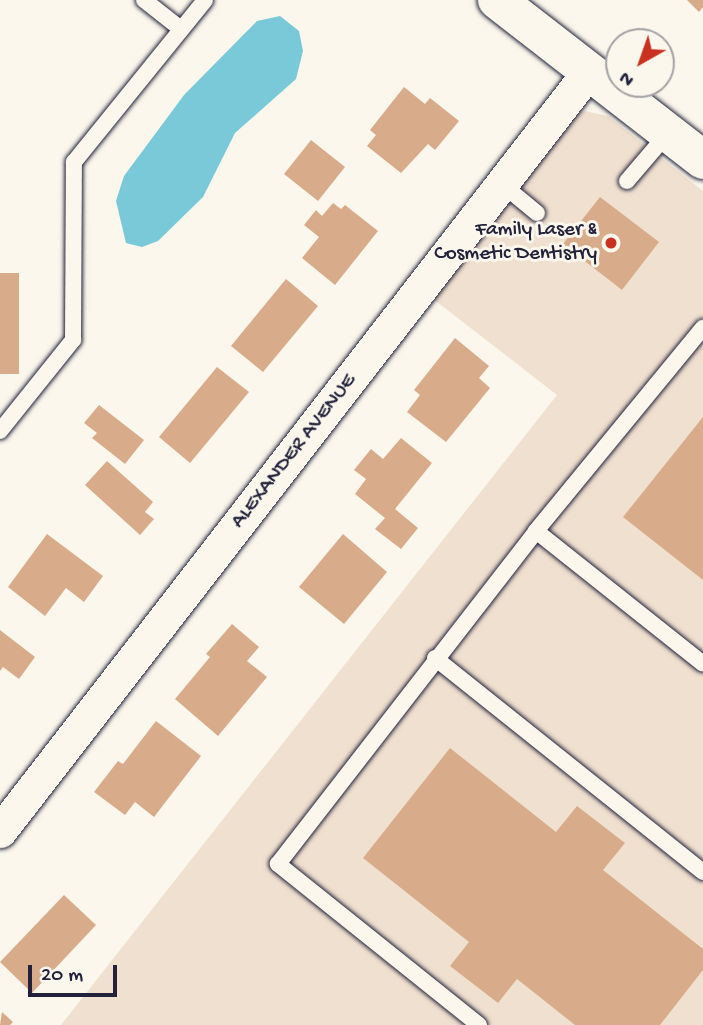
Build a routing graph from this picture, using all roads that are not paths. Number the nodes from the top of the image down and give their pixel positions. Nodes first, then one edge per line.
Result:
1 (144, 0) edge
2 (205, 0) edge
3 (497, 0) edge
4 (181, 29) junction
5 (589, 71) junction
6 (668, 133) junction
7 (703, 160) edge
8 (628, 181) dead end
9 (503, 185) junction
10 (537, 213) dead end
11 (703, 328) edge
12 (0, 431) edge
13 (536, 531) junction
14 (435, 658) junction
15 (703, 664) edge
16 (0, 831) edge
17 (703, 872) edge
18 (480, 1025) edge

1 - 4 lane
2 - 4 lane
3 - 5 main road
4 - 12 lane
5 - 6 main road
5 - 9 street, ALEXANDER AVENUE
6 - 7 main road
6 - 8 lane
9 - 10 lane
9 - 16 street, ALEXANDER AVENUE
11 - 13 lane
13 - 14 lane
13 - 15 lane
14 - 17 lane
14 - 18 lane

